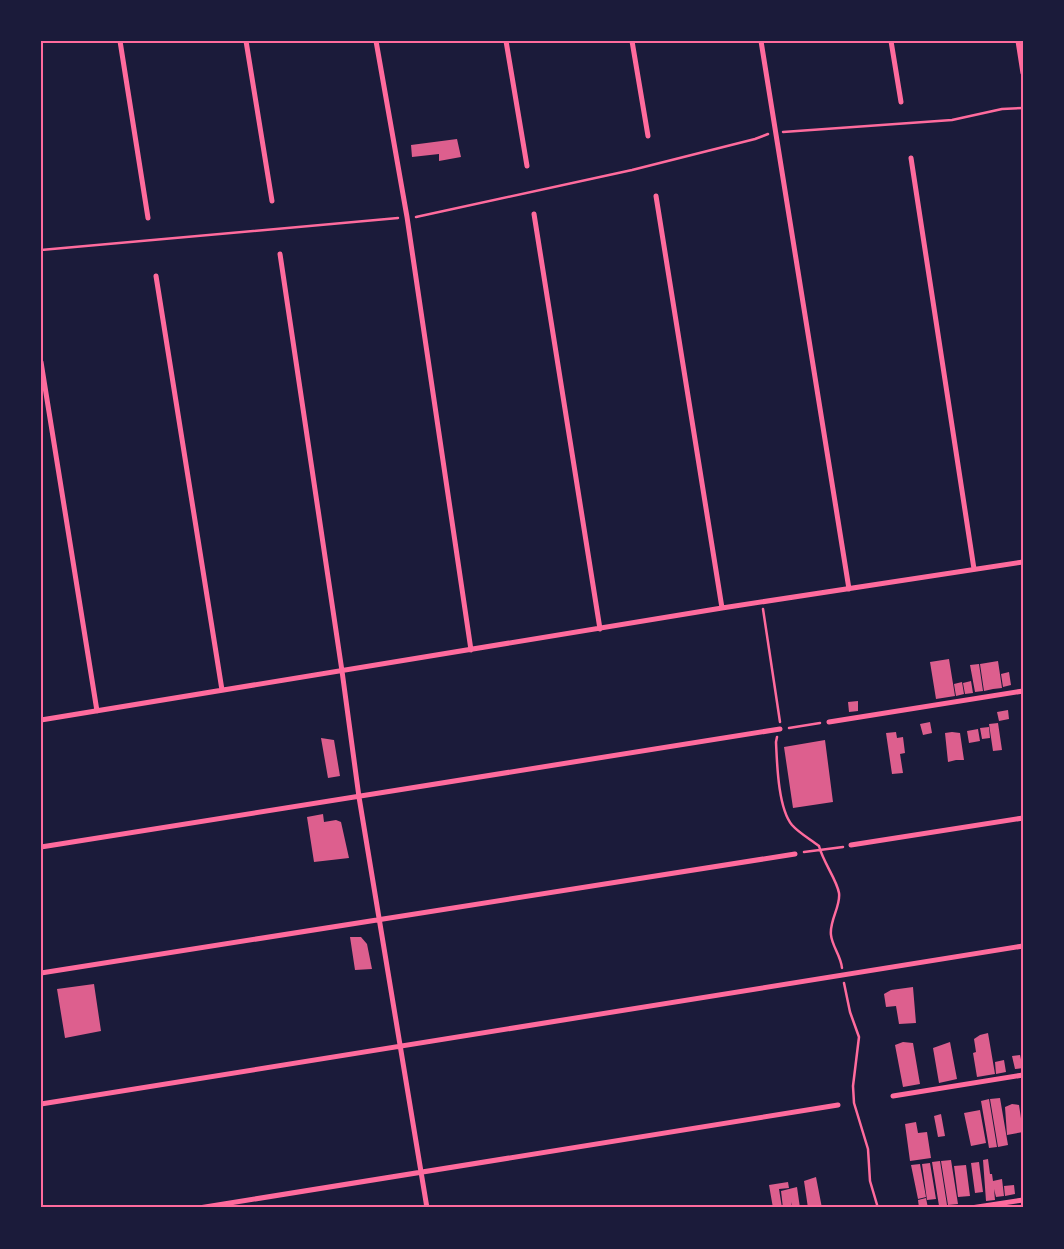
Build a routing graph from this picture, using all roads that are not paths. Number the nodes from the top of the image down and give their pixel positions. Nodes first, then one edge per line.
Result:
1 (120, 41) edge
2 (246, 41) edge
3 (376, 41) edge
4 (506, 41) edge
5 (632, 41) edge
6 (761, 41) edge
7 (891, 41) edge
8 (1018, 41) edge
9 (1023, 73) edge
10 (901, 102) dead end
11 (648, 136) dead end
12 (910, 158) dead end
13 (527, 166) dead end
14 (656, 196) dead end
15 (272, 201) dead end
16 (534, 214) dead end
17 (148, 218) dead end
18 (280, 254) dead end
19 (156, 276) dead end
20 (41, 362) edge
21 (1023, 562) edge
22 (974, 569) junction
23 (849, 588) junction
24 (722, 608) junction
25 (600, 629) junction
26 (471, 650) junction
27 (342, 671) junction
28 (222, 690) junction
29 (1023, 691) edge
30 (97, 711) junction
31 (41, 720) edge
32 (829, 722) road end
33 (780, 729) road end
34 (359, 797) junction
35 (1023, 818) edge
36 (851, 845) road end
37 (41, 847) edge
38 (795, 854) road end
39 (380, 920) junction
40 (1023, 946) edge
41 (41, 973) edge
42 (400, 1046) junction
43 (1023, 1075) edge
44 (893, 1096) dead end
45 (41, 1104) edge
46 (838, 1105) dead end
47 (422, 1172) junction
48 (1023, 1200) edge
49 (199, 1208) edge
50 (428, 1208) edge
51 (971, 1208) edge

1 - 17 street
2 - 15 street
3 - 26 street
4 - 13 street
5 - 11 street
6 - 23 street
7 - 10 street
8 - 9 street
12 - 22 street
14 - 24 street
16 - 25 street
18 - 27 street
19 - 28 street
20 - 30 street
21 - 22 street
22 - 23 street
23 - 24 street
24 - 25 street
25 - 26 street
26 - 27 street
27 - 28 street
27 - 34 street
28 - 30 street
29 - 32 street
30 - 31 street
33 - 34 street
34 - 37 street
34 - 39 street
35 - 36 street
38 - 39 street
39 - 41 street
39 - 42 street
40 - 42 street
42 - 45 street
42 - 47 street
43 - 44 street
46 - 47 street
47 - 49 street
47 - 50 street
48 - 51 street

